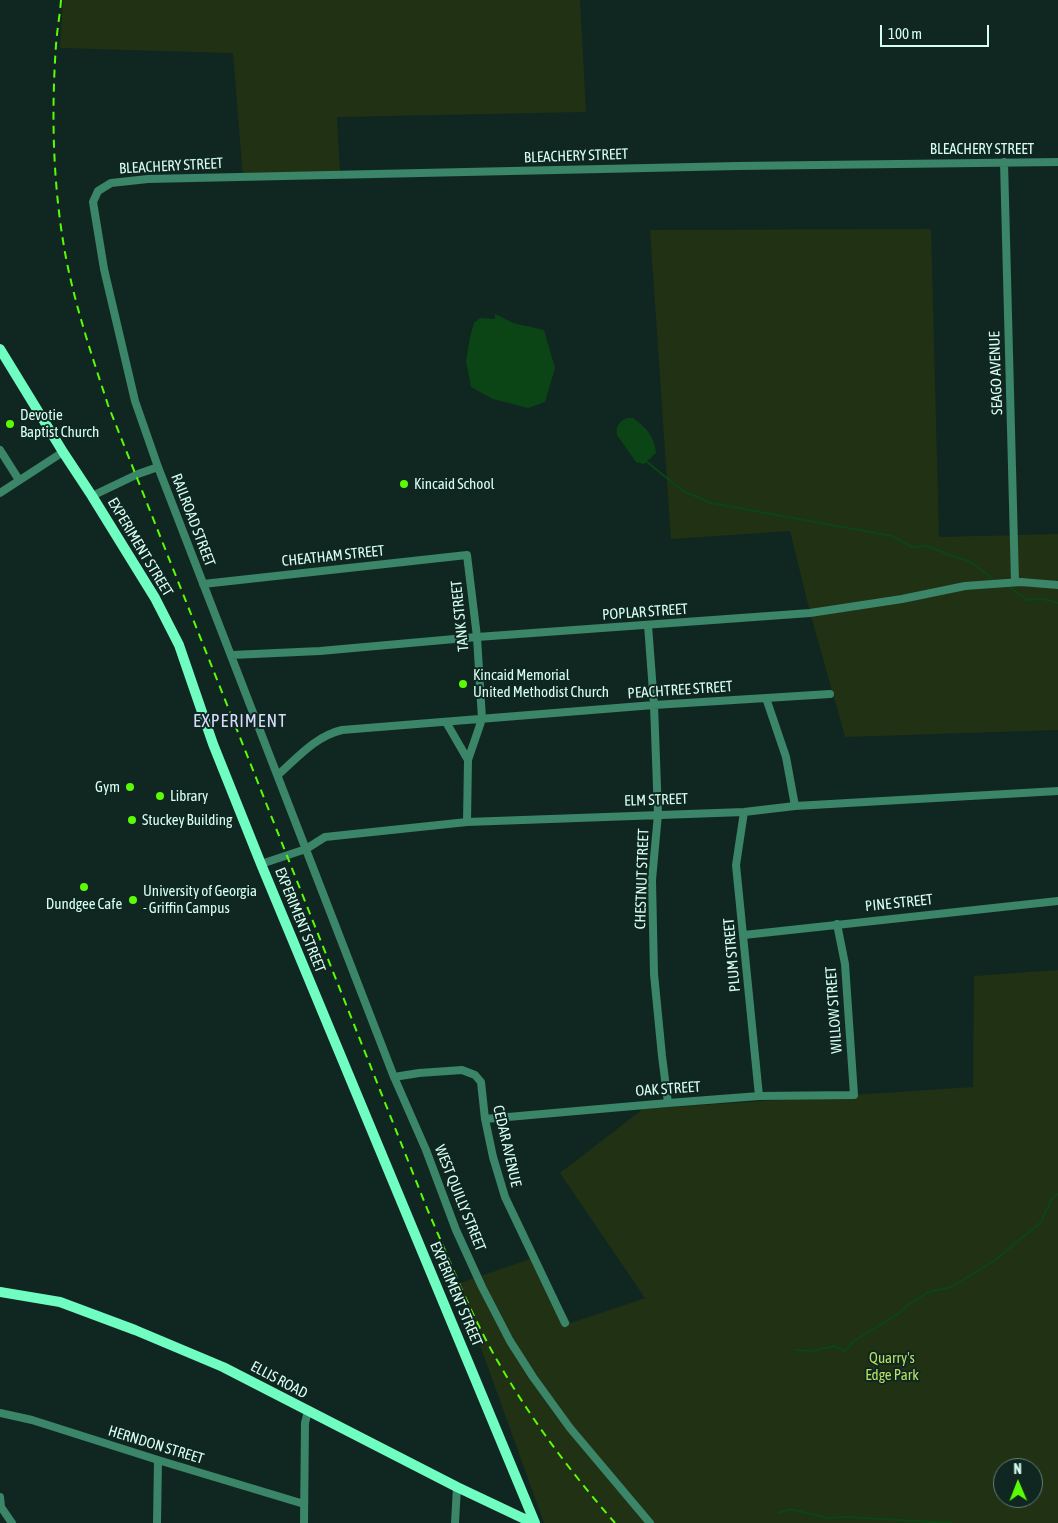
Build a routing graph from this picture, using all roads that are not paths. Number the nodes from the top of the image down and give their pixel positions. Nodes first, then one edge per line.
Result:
1 (1004, 162) junction
2 (1058, 162) edge
3 (98, 191) joint
4 (0, 348) edge
5 (0, 450) edge
6 (62, 452) junction
7 (158, 467) junction
8 (20, 480) junction
9 (0, 493) edge
10 (92, 496) junction
11 (467, 555) joint
12 (1015, 582) junction
13 (203, 584) junction
14 (1058, 585) edge
15 (648, 625) junction
16 (477, 638) junction
17 (232, 656) junction
18 (830, 694) dead end
19 (766, 698) junction
20 (654, 706) junction
21 (482, 719) junction
22 (446, 722) junction
23 (468, 760) junction
24 (278, 775) junction
25 (1058, 791) edge
26 (795, 806) junction
27 (744, 812) junction
28 (658, 814) junction
29 (467, 822) junction
30 (307, 849) junction
31 (261, 864) junction
32 (1058, 901) edge
33 (837, 924) junction
34 (744, 935) junction
35 (394, 1077) junction
36 (854, 1095) joint
37 (759, 1096) junction
38 (668, 1103) junction
39 (485, 1119) junction
40 (0, 1292) edge
41 (565, 1323) dead end
42 (308, 1412) junction
43 (0, 1413) edge
44 (158, 1460) junction
45 (457, 1487) junction
46 (0, 1497) edge
47 (304, 1504) junction
48 (12, 1523) edge
49 (157, 1523) edge
50 (304, 1523) edge
51 (455, 1523) edge
52 (534, 1523) edge
53 (650, 1523) edge

1 - 2 street, BLEACHERY STREET
1 - 3 street, BLEACHERY STREET
1 - 12 street, SEAGO AVENUE
3 - 7 street, RAILROAD STREET
4 - 6 main road, EXPERIMENT STREET
5 - 8 street
6 - 8 street
6 - 10 main road, EXPERIMENT STREET
7 - 10 street
7 - 13 street, RAILROAD STREET
8 - 9 street
10 - 31 main road, EXPERIMENT STREET
11 - 13 street, CHEATHAM STREET
11 - 16 street, TANK STREET
12 - 14 street, POPLAR STREET
12 - 15 street, POPLAR STREET
13 - 17 street, RAILROAD STREET
15 - 16 street, POPLAR STREET
15 - 20 street, CHESTNUT STREET
16 - 17 street, POPLAR STREET
16 - 21 street, TANK STREET
17 - 24 street, RAILROAD STREET
18 - 19 street, PEACHTREE STREET
19 - 20 street, PEACHTREE STREET
19 - 26 street
20 - 21 street, PEACHTREE STREET
20 - 28 street, CHESTNUT STREET
21 - 22 street, PEACHTREE STREET
21 - 23 street, TANK STREET
22 - 23 street
22 - 24 street, PEACHTREE STREET
23 - 29 street, TANK STREET
24 - 30 street, RAILROAD STREET
25 - 26 street, ELM STREET
26 - 27 street, ELM STREET
27 - 28 street, ELM STREET
27 - 34 street, PLUM STREET
28 - 29 street, ELM STREET
28 - 38 street, CHESTNUT STREET
29 - 30 street, ELM STREET
30 - 31 street, ELM STREET
30 - 35 street, WEST QUILLY STREET
31 - 52 main road, EXPERIMENT STREET
32 - 33 street, PINE STREET
33 - 34 street, PINE STREET
33 - 36 street, WILLOW STREET
34 - 37 street, PLUM STREET
35 - 39 street, CEDAR AVENUE
35 - 53 street, WEST QUILLY STREET
36 - 37 street, OAK STREET
37 - 38 street, OAK STREET
38 - 39 street, OAK STREET
39 - 41 street, CEDAR AVENUE
40 - 42 main road, ELLIS ROAD
42 - 45 main road, ELLIS ROAD
42 - 47 street
43 - 44 street, HERNDON STREET
44 - 47 street, HERNDON STREET
44 - 49 street
45 - 51 street
45 - 52 main road, ELLIS ROAD
46 - 48 street
47 - 50 street

